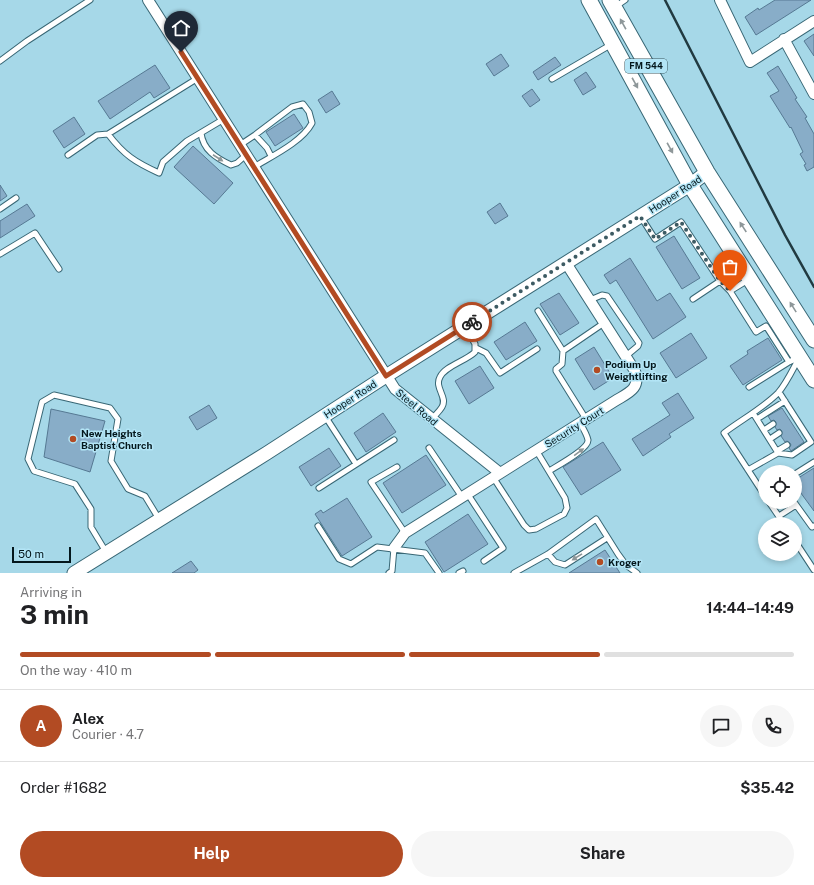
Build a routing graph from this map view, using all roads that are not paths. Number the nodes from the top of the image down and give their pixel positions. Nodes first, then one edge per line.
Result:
1 (90, 0) edge
2 (148, 0) edge
3 (589, 0) edge
4 (720, 0) edge
5 (616, 3) edge
6 (814, 21) edge
7 (784, 39) junction
8 (613, 43) junction
9 (0, 61) edge
10 (198, 78) junction
11 (552, 79) dead end
12 (660, 90) junction
13 (814, 94) edge
14 (224, 120) junction
15 (201, 132) junction
16 (108, 134) junction
17 (255, 135) junction
18 (240, 145) junction
19 (68, 155) dead end
20 (246, 155) junction
21 (271, 156) junction
22 (254, 167) junction
23 (707, 172) junction
24 (690, 185) junction
25 (16, 198) dead end
26 (0, 209) edge
27 (640, 216) junction
28 (0, 254) edge
29 (566, 263) junction
30 (59, 269) dead end
31 (750, 279) junction
32 (720, 281) junction
33 (730, 291) junction
34 (693, 299) dead end
35 (590, 300) junction
36 (538, 311) dead end
37 (604, 322) junction
38 (465, 326) junction
39 (778, 334) junction
40 (814, 340) edge
41 (476, 348) junction
42 (814, 348) edge
43 (537, 349) dead end
44 (563, 351) junction
45 (626, 356) junction
46 (794, 359) junction
47 (386, 376) junction
48 (814, 380) edge
49 (749, 387) dead end
50 (779, 392) junction
51 (785, 401) junction
52 (753, 413) junction
53 (325, 415) junction
54 (432, 419) junction
55 (757, 419) junction
56 (583, 421) junction
57 (773, 424) dead end
58 (764, 430) junction
59 (779, 433) dead end
60 (770, 439) junction
61 (394, 440) dead end
62 (787, 445) dead end
63 (429, 448) dead end
64 (536, 450) junction
65 (778, 452) junction
66 (814, 462) edge
67 (356, 464) junction
68 (397, 467) dead end
69 (748, 470) junction
70 (802, 470) edge
71 (549, 471) junction
72 (496, 475) junction
73 (758, 485) edge
74 (319, 488) dead end
75 (465, 495) junction
76 (774, 509) edge
77 (788, 509) edge
78 (799, 509) edge
79 (779, 516) joint
80 (159, 520) junction
81 (318, 526) dead end
82 (814, 526) edge
83 (405, 533) junction
84 (607, 538) junction
85 (394, 548) junction
86 (802, 549) edge
87 (106, 552) junction
88 (548, 554) junction
89 (484, 560) dead end
90 (812, 561) edge
91 (814, 570) edge
92 (74, 573) edge
93 (389, 573) edge
94 (439, 573) edge
95 (514, 573) edge
96 (637, 573) edge

1 - 9 lane
2 - 10 street, Steel Road
3 - 8 main road, FM 544 / FM 544
4 - 7 street
12 -> 5 main road, FM 544 / FM 544
6 - 7 street
7 - 13 street
8 - 11 lane
8 - 12 main road
8 -> 24 main road, FM 544 / FM 544
10 - 14 street, Steel Road
10 - 16 lane
12 - 23 main road, FM 544 / FM 544
14 - 15 lane
14 - 18 street, Steel Road
15 - 16 lane
15 -> 20 lane
16 - 19 lane
17 - 18 lane
17 - 21 lane
17 - 21 lane
18 - 20 street, Steel Road
20 - 22 street, Steel Road
21 - 22 lane
22 - 47 street, Steel Road
23 - 24 street, Hooper Road
40 -> 23 main road, FM 544 / FM 544
24 - 27 street, Hooper Road
24 - 31 main road, FM 544 / FM 544
25 - 26 lane
27 - 29 street, Hooper Road
27 - 32 lane
28 - 30 lane
29 - 35 street, Security Court
29 - 38 street, Hooper Road
31 - 33 lane
31 - 39 main road, FM 544 / FM 544
32 - 33 lane
32 - 34 lane
33 - 39 lane
35 - 37 street, Security Court
35 - 45 lane
36 - 44 lane
37 - 44 lane
37 - 45 street, Security Court
38 - 41 lane
38 - 47 street, Hooper Road
39 - 46 main road, FM 544 / FM 544
41 - 43 lane
41 - 54 lane
42 - 46 main road
44 - 56 lane
45 - 56 street, Security Court
46 - 48 main road, FM 544 / FM 544
46 - 49 lane
46 - 50 lane
47 - 53 street, Hooper Road
47 - 54 street, Steel Road
50 - 51 lane
50 - 52 lane
51 - 55 lane
51 - 65 lane
52 - 55 lane
52 - 69 lane
53 - 67 lane
53 - 80 street, Hooper Road
54 - 72 street, Steel Road
55 - 58 lane
56 - 64 street, Security Court
71 -> 56 lane
57 - 58 lane
58 - 60 lane
59 - 60 lane
60 - 65 lane
61 - 67 lane
62 - 65 lane
63 - 75 lane
64 - 71 lane
64 - 72 street, Security Court
65 - 69 lane
66 - 70 lane
67 - 74 lane
68 - 83 lane
69 - 73 lane
71 - 72 lane
72 - 75 street, Security Court
75 - 83 street, Security Court
75 - 89 lane
76 - 79 lane
77 - 79 lane
78 - 82 lane
80 - 87 street, Hooper Road
80 - 87 lane
81 - 85 lane
83 - 85 street, Security Court
84 -> 88 lane
84 - 88 lane
84 - 96 lane
85 - 93 lane
85 - 94 lane
86 - 90 lane
87 - 92 street, Hooper Road
88 - 95 lane
90 - 91 lane

